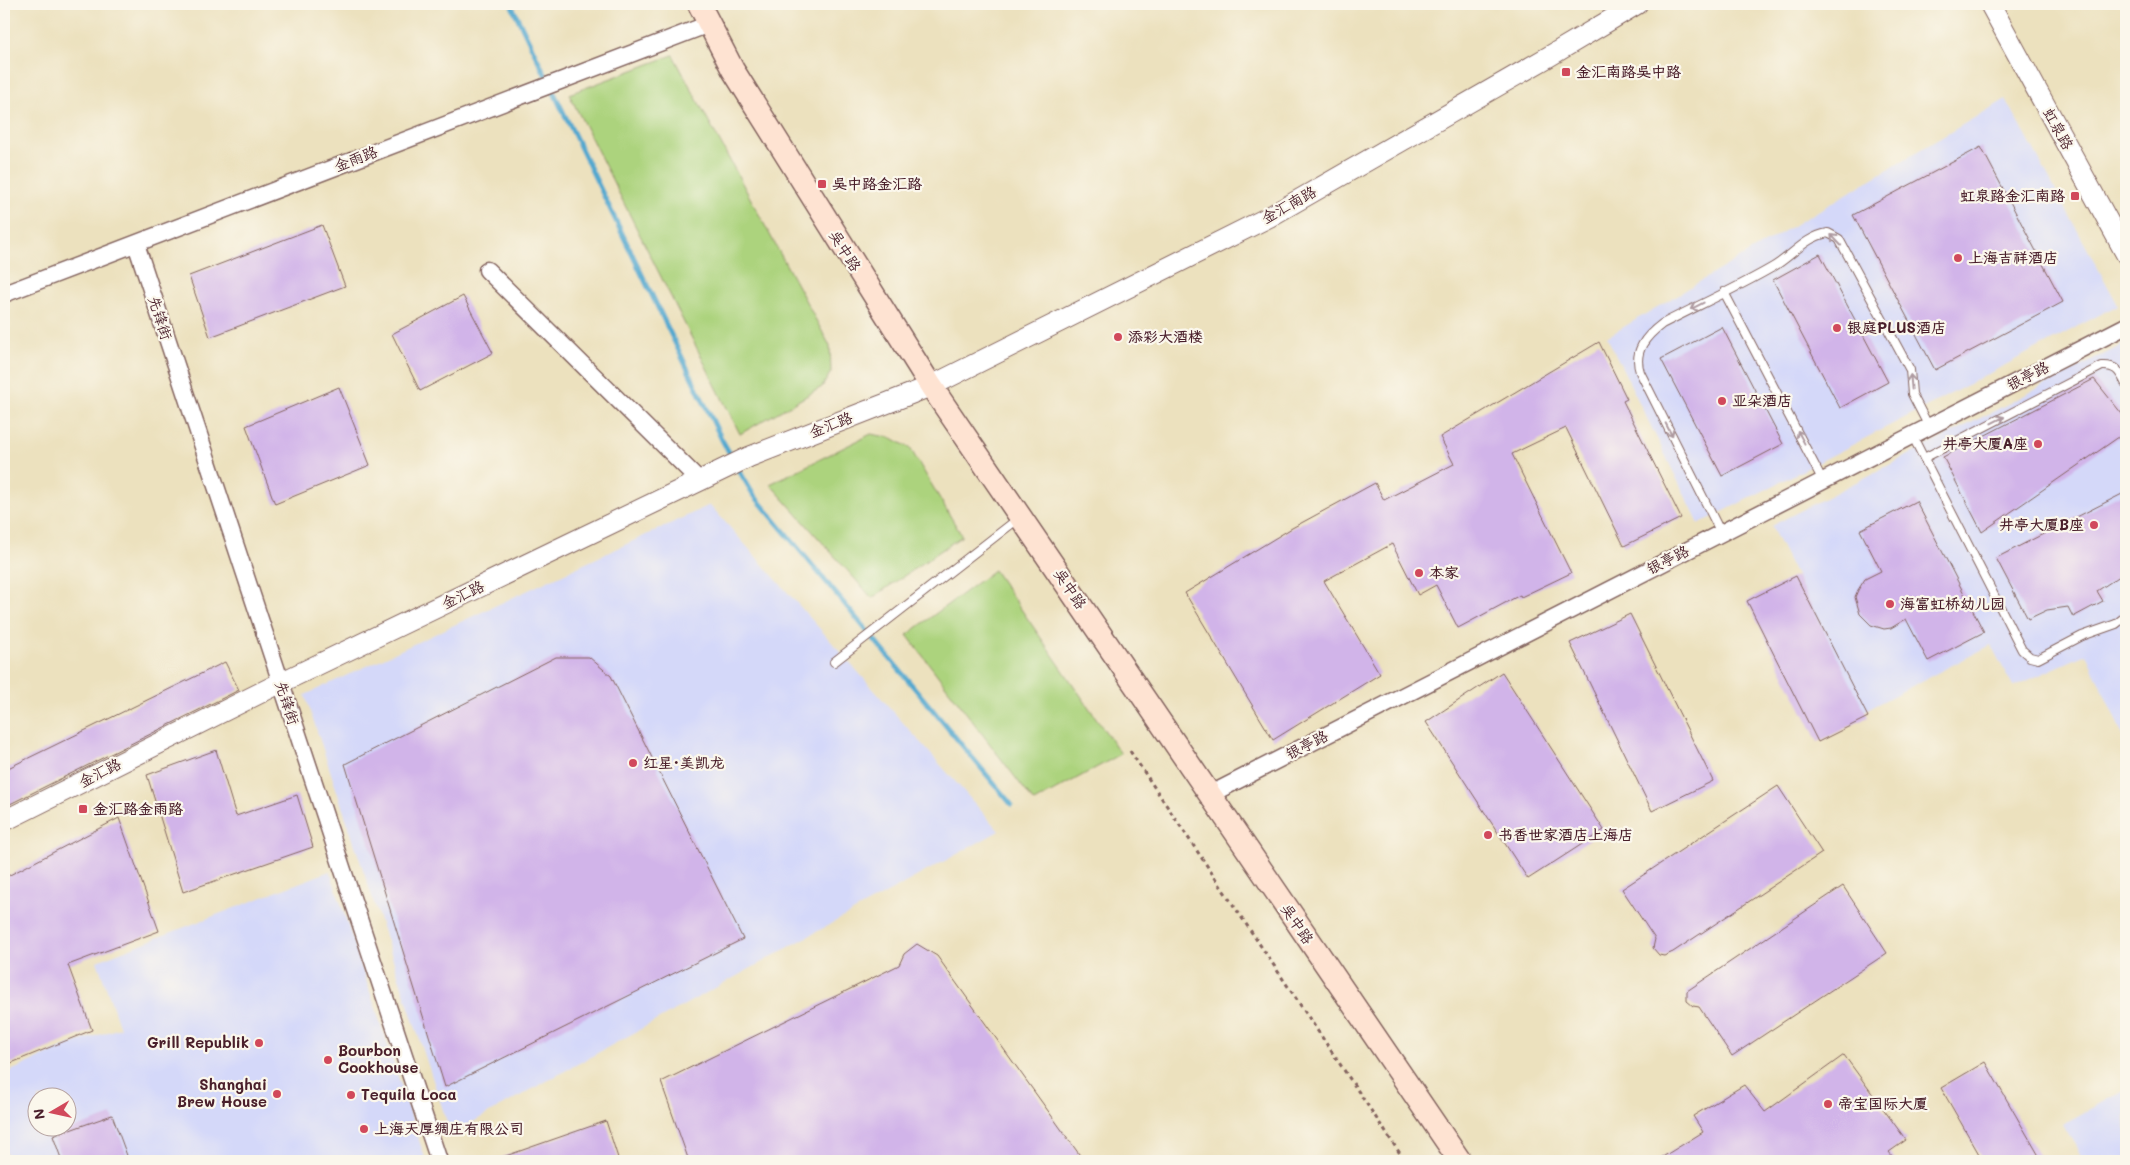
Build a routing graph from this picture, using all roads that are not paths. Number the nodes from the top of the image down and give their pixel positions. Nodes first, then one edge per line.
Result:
1 (699, 4) edge
2 (1637, 4) edge
3 (1990, 4) edge
4 (709, 24) junction
5 (136, 244) junction
6 (2126, 254) edge
7 (487, 270) dead end
8 (1724, 292) junction
9 (4, 294) edge
10 (2126, 326) edge
11 (2126, 384) edge
12 (931, 386) junction
13 (1929, 427) junction
14 (1912, 435) junction
15 (1924, 458) junction
16 (707, 478) junction
17 (1823, 481) junction
18 (1021, 517) junction
19 (1720, 533) junction
20 (2126, 616) edge
21 (834, 662) dead end
22 (280, 683) junction
23 (1209, 794) junction
24 (4, 821) edge
25 (439, 1161) edge
26 (1460, 1161) edge

1 - 4 main road, 吴中路
2 - 12 street, 金汇南路
3 - 6 street, 虹泉路
4 - 5 street, 金雨路
4 - 12 main road, 吴中路
5 - 9 street, 金雨路
5 - 22 street, 先锋街
7 - 16 street
13 -> 8 lane
17 -> 8 lane
8 -> 19 lane
10 - 13 street, 银亭路
15 -> 11 lane
12 - 16 street, 金汇路
12 - 18 main road, 吴中路
13 - 14 street, 银亭路
14 - 15 lane
14 - 17 street, 银亭路
15 - 20 lane
16 - 22 street, 金汇路
17 - 19 street, 银亭路
18 - 21 lane
18 - 23 main road, 吴中路
19 - 23 street, 银亭路
22 - 24 street, 金汇路
22 - 25 street, 先锋街
23 - 26 main road, 吴中路

